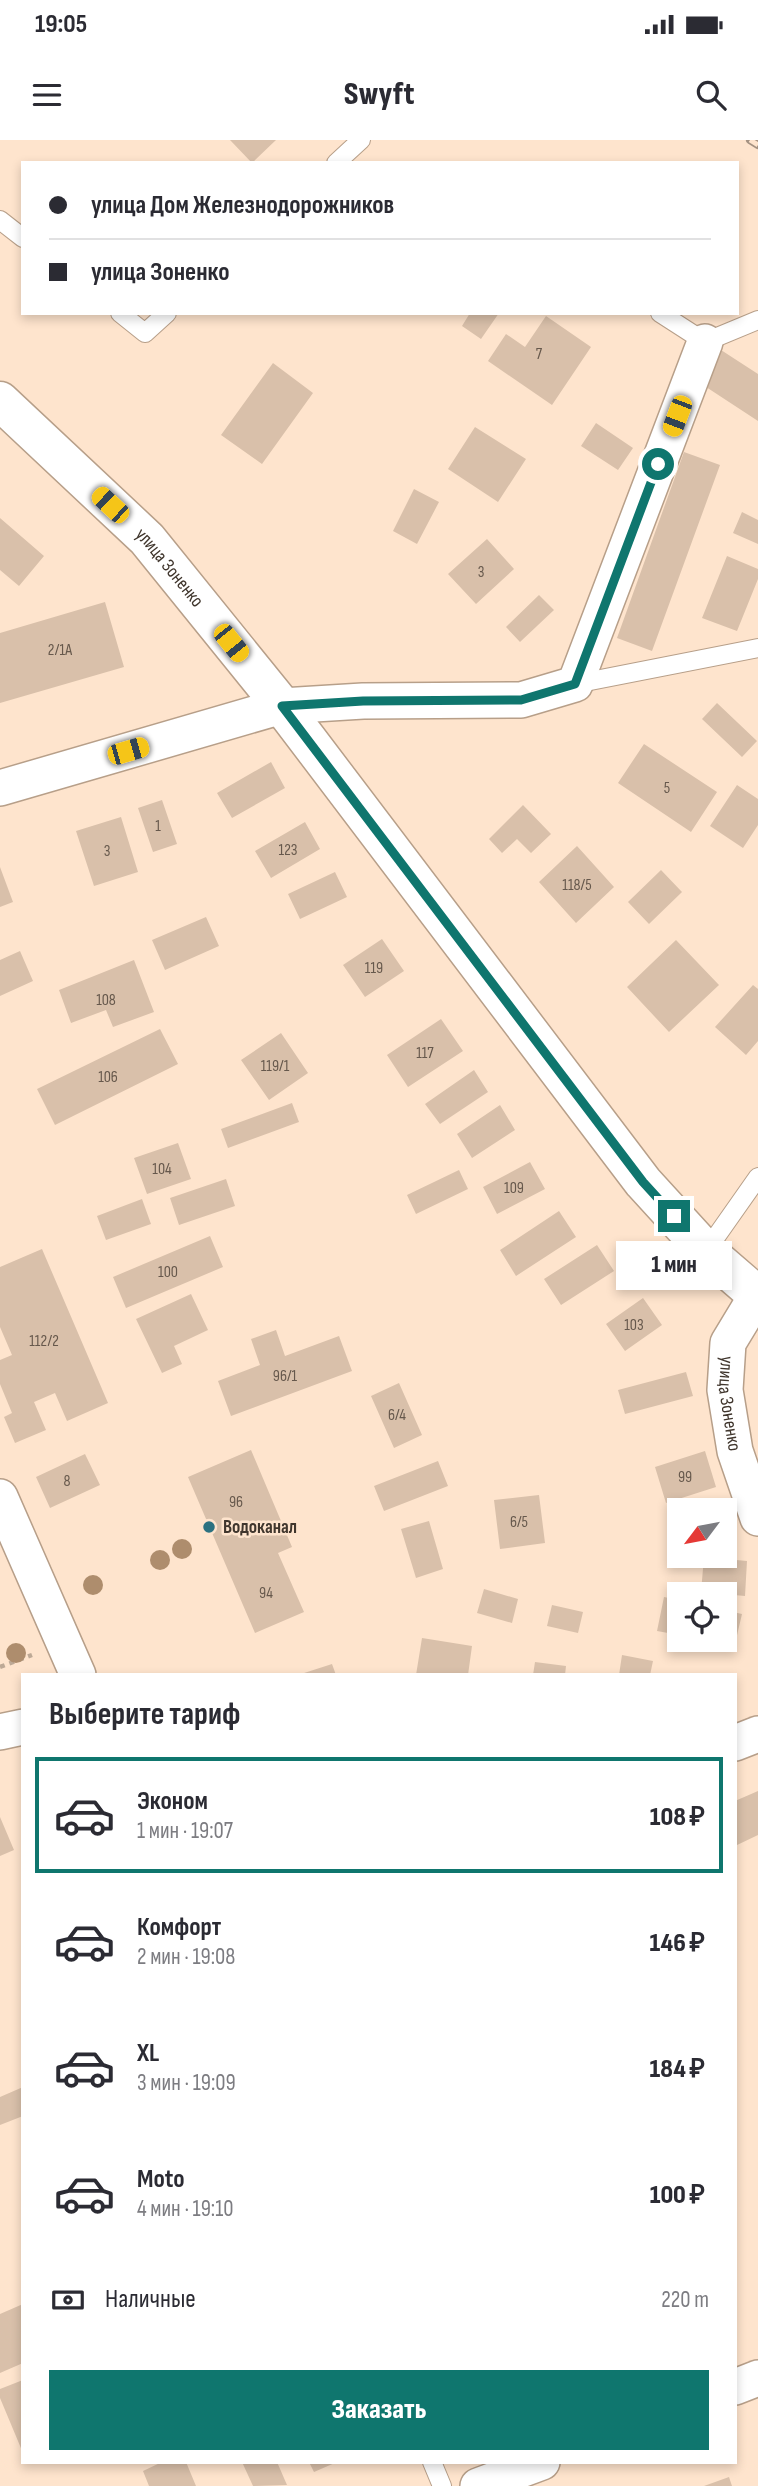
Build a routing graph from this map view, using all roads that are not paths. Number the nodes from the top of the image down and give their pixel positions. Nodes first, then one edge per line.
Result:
1 (361, 140) edge
2 (337, 161) edge
3 (0, 220) edge
4 (21, 236) edge
5 (122, 315) edge
6 (165, 315) edge
7 (663, 315) edge
8 (758, 320) edge
9 (705, 342) junction
10 (0, 401) edge
11 (758, 648) edge
12 (575, 684) junction
13 (282, 706) junction
14 (0, 788) edge
15 (758, 1177) edge
16 (706, 1251) junction
17 (757, 1295) edge
18 (0, 1497) edge
19 (758, 1518) edge
20 (77, 1673) edge
21 (21, 1727) edge
22 (0, 1732) edge
23 (758, 1734) edge
24 (737, 1742) edge
25 (758, 2378) edge
26 (737, 2386) edge
27 (433, 2464) edge
28 (537, 2464) edge
29 (500, 2478) edge
30 (442, 2486) edge

1 - 2 lane
3 - 4 lane
5 - 6 lane
7 - 9 lane
8 - 9 lane
9 - 12 street
10 - 13 street, улица Зоненко
11 - 12 lane
12 - 13 street
13 - 14 street
13 - 16 street, улица Зоненко
15 - 16 lane
16 - 17 street, улица Зоненко
17 - 19 street, улица Зоненко
18 - 20 street
21 - 22 street
23 - 24 street
25 - 26 street
27 - 30 lane
28 - 29 street

